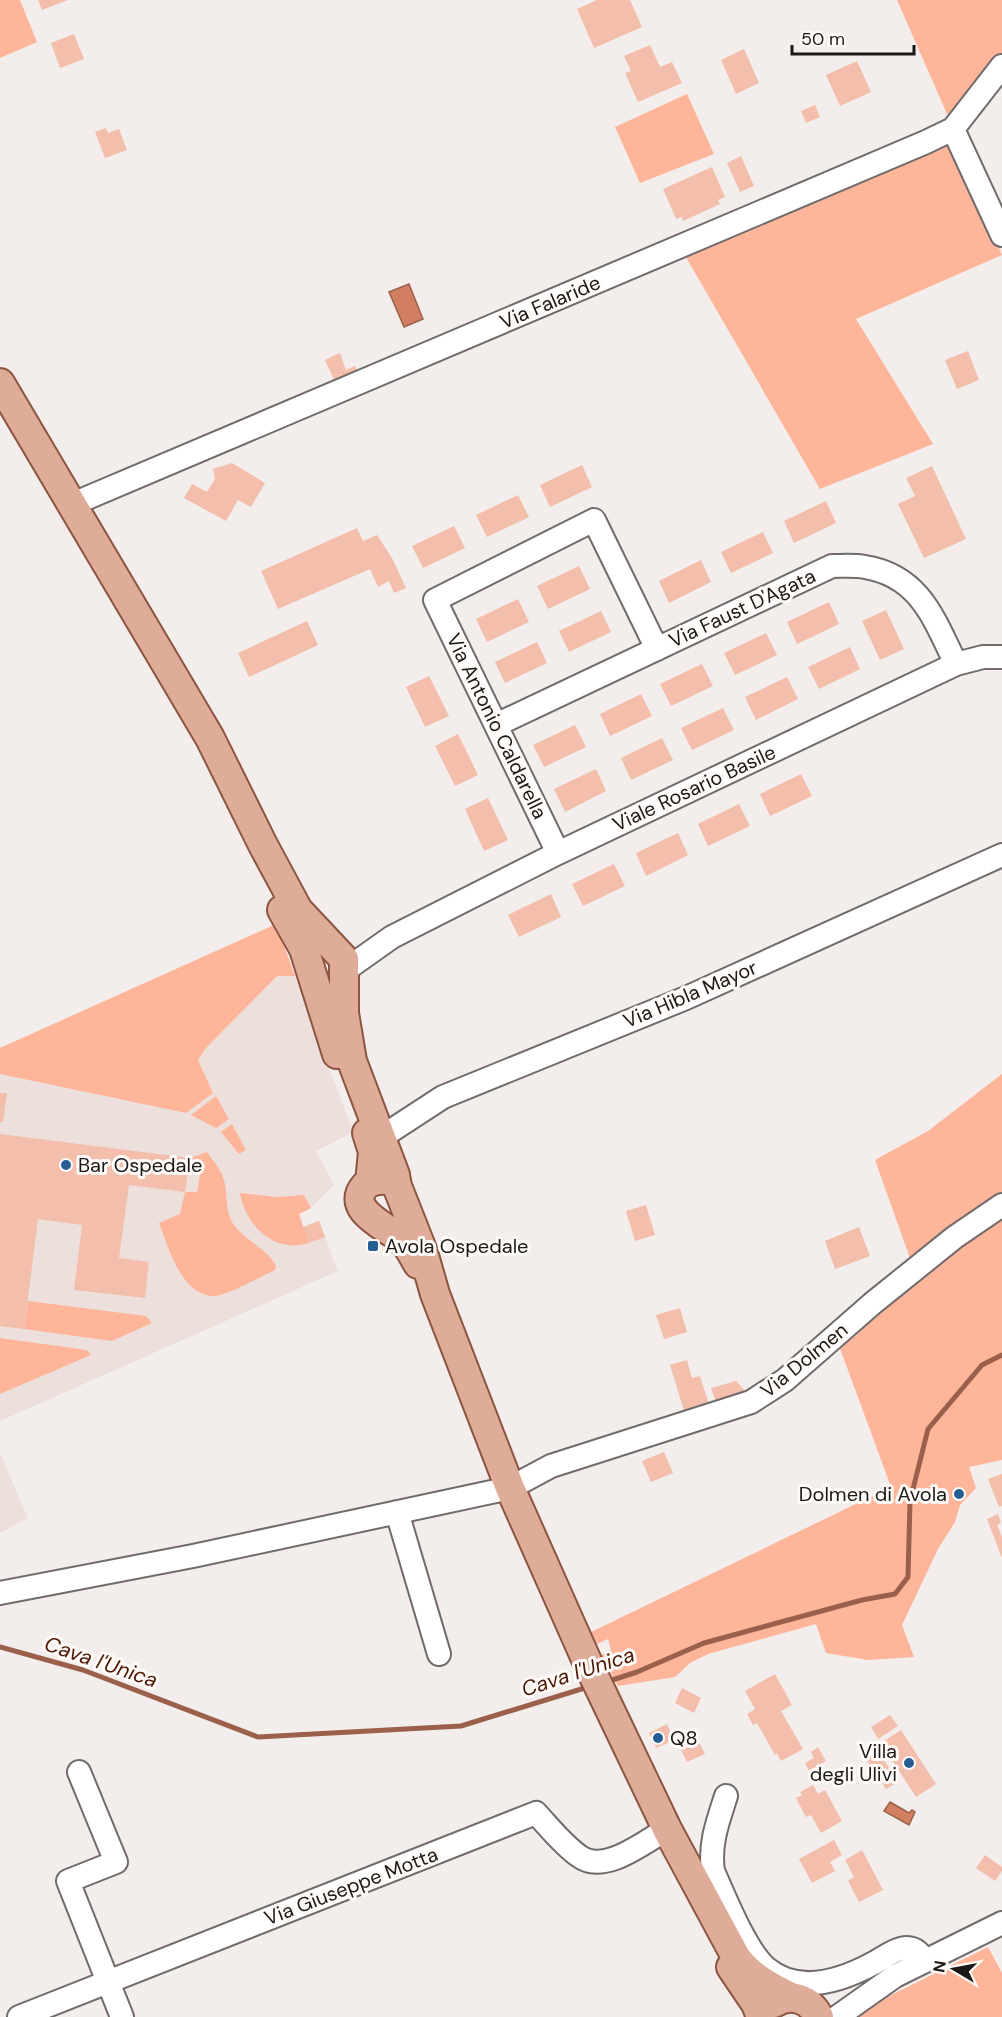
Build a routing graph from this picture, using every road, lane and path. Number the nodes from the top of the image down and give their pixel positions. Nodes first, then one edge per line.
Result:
1 (1002, 66) edge
2 (953, 129) junction
3 (1002, 235) edge
4 (0, 383) edge
5 (73, 504) junction
6 (657, 649) junction
7 (1002, 657) edge
8 (956, 664) junction
9 (496, 725) junction
10 (263, 845) junction
11 (558, 853) junction
12 (1002, 855) edge
13 (339, 962) junction
14 (310, 972) junction
15 (380, 1138) junction
16 (389, 1189) junction
17 (1002, 1205) edge
18 (435, 1294) junction
19 (510, 1488) junction
20 (397, 1512) junction
21 (0, 1593) edge
22 (439, 1654) dead end
23 (79, 1772) dead end
24 (726, 1796) dead end
25 (667, 1829) junction
26 (716, 1919) junction
27 (1002, 1923) edge
28 (925, 1961) junction
29 (895, 1976) junction
30 (108, 1981) junction
31 (794, 1997) junction
32 (19, 2017) edge
33 (122, 2017) edge
34 (762, 2017) edge
35 (819, 2017) edge
36 (837, 2017) edge

1 - 2 street, Via Falaride
2 - 3 street
2 - 5 street, Via Falaride
4 - 5 main road
5 - 10 main road
6 - 8 street, Via Faust D'Agata
6 - 9 street, Via Faust D'Agata
6 - 9 street, Via Antonio Caldarella
7 - 8 street, Viale Rosario Basile
8 - 11 street, Viale Rosario Basile
9 - 11 street, Via Antonio Caldarella
10 - 13 main road
10 - 14 main road
11 - 13 street, Viale Rosario Basile
12 - 15 street, Via Hibla Mayor
13 - 14 main road
13 - 15 main road
14 - 16 main road
15 - 16 main road
16 - 18 main road
16 - 18 main road
17 - 19 street, Via Dolmen
18 - 19 main road
19 - 20 street, Via Dolmen
19 - 25 main road
20 - 21 street, Via Dolmen
20 - 22 street
23 - 30 street
24 - 28 street
25 - 26 main road
25 - 30 street, Via Giuseppe Motta
26 - 31 main road
26 - 34 main road
27 - 28 street
28 - 29 street
29 - 31 street
29 - 36 street
30 - 32 street, Via Giuseppe Motta
30 - 33 street
31 - 34 main road
31 - 35 main road

